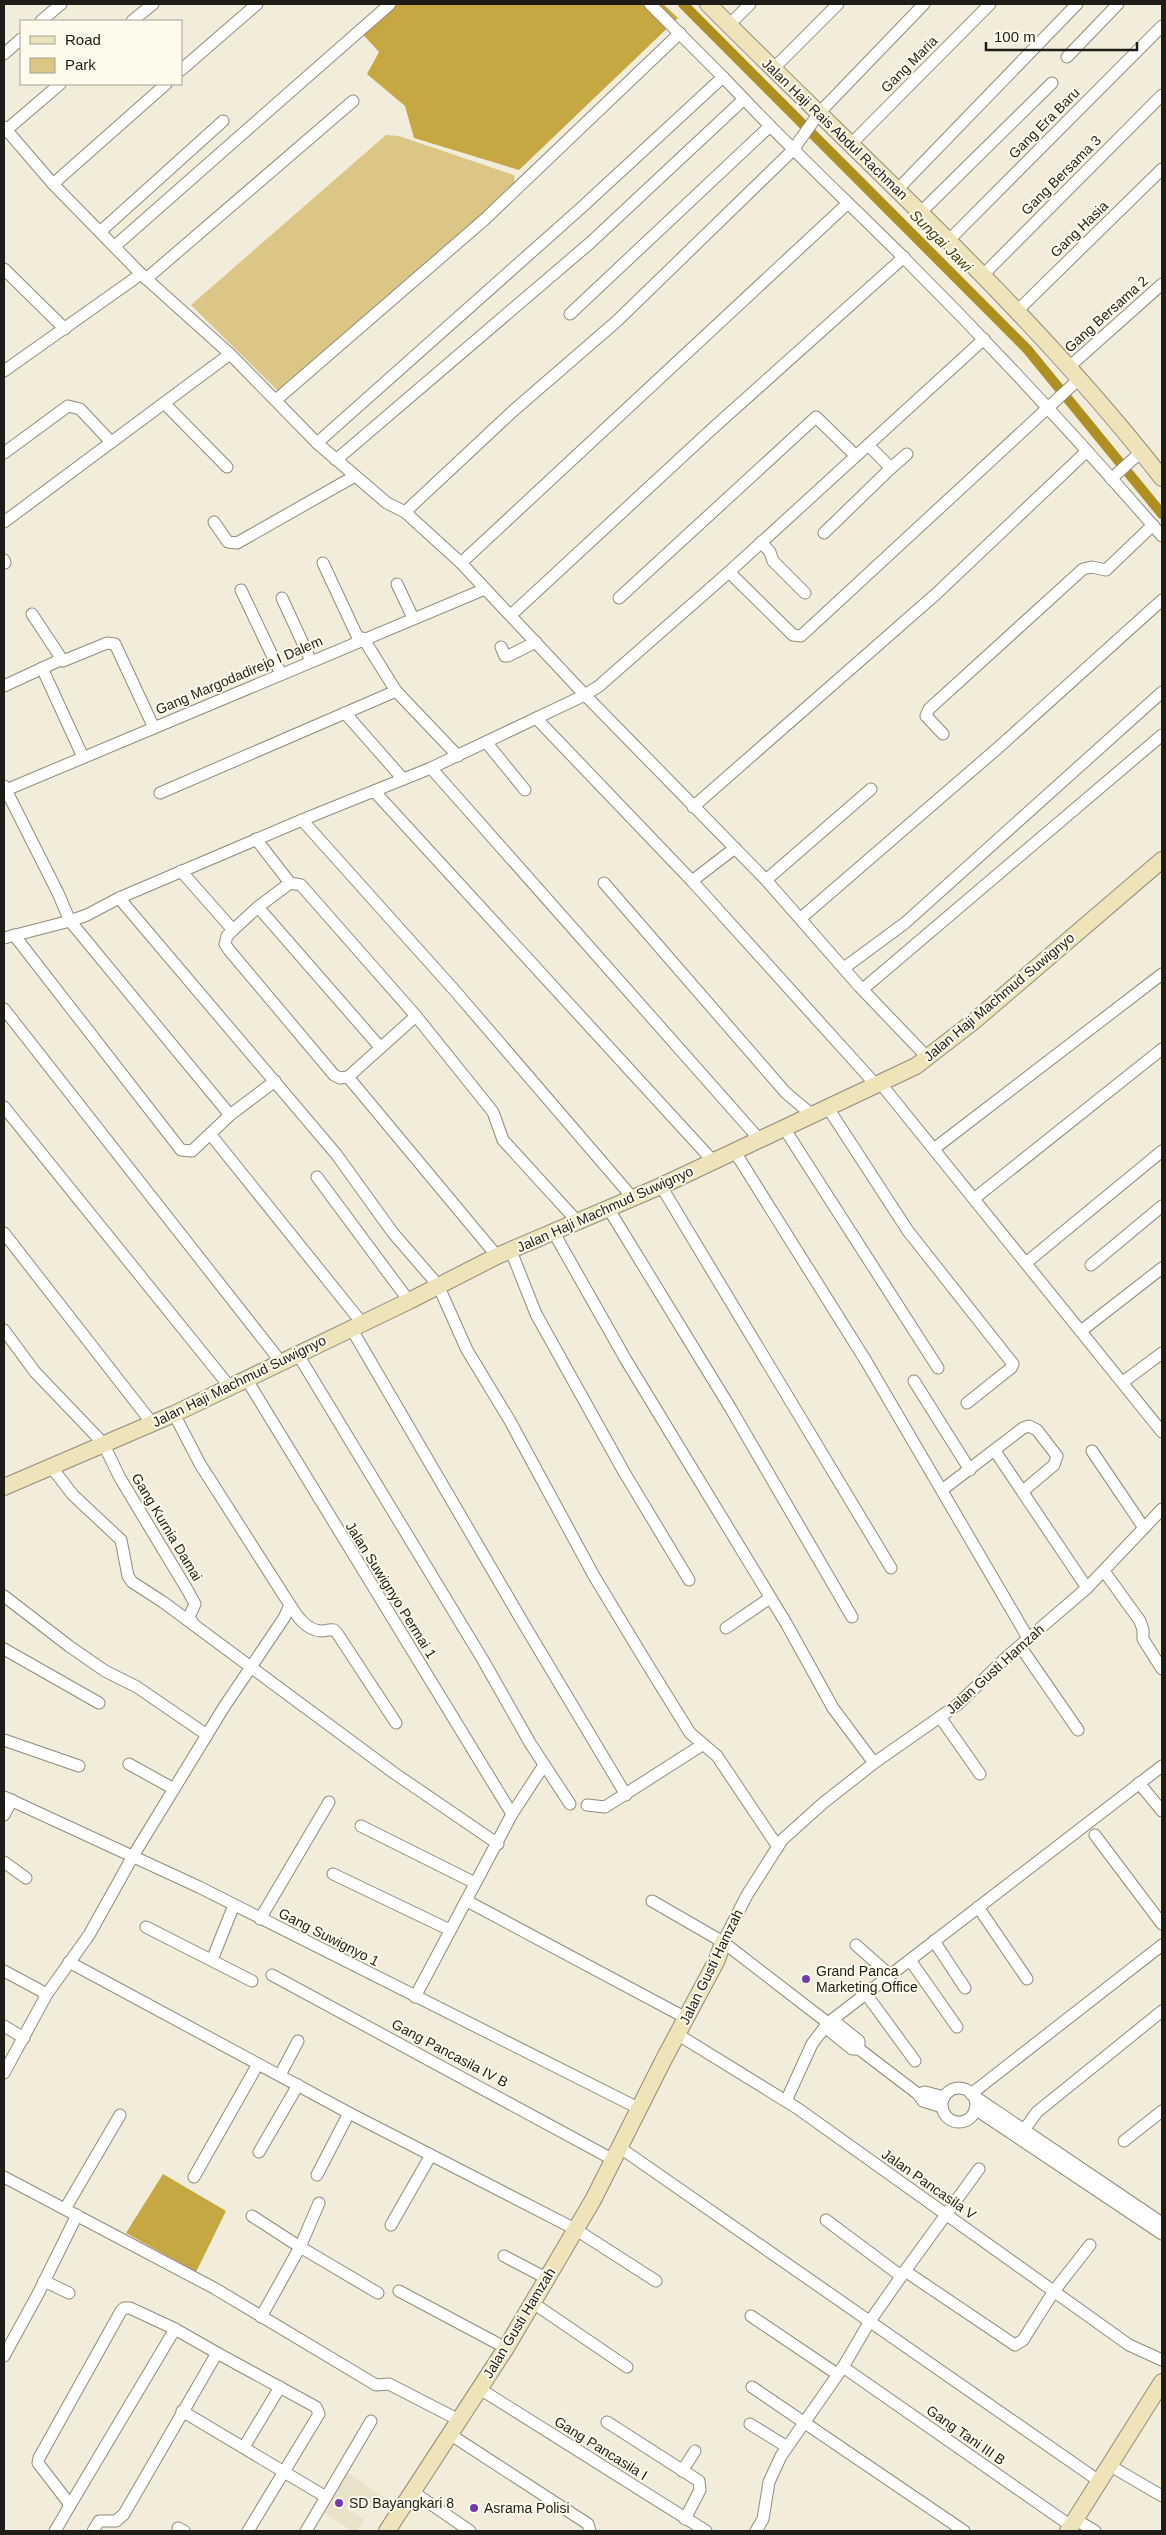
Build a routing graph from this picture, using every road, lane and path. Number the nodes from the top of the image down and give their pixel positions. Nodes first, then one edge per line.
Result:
1 (61, 4) edge
2 (153, 4) edge
3 (257, 4) edge
4 (390, 4) edge
5 (650, 4) edge
6 (708, 4) edge
7 (750, 4) edge
8 (838, 4) edge
9 (924, 4) edge
10 (990, 4) edge
11 (1077, 4) edge
12 (1118, 4) edge
13 (42, 20) edge
14 (133, 20) edge
15 (729, 25) junction
16 (1162, 26) edge
17 (680, 33) junction
18 (20, 40) edge
19 (4, 54) edge
20 (1067, 57) dead end
21 (182, 69) edge
22 (773, 70) junction
23 (723, 77) junction
24 (1052, 82) dead end
25 (59, 85) edge
26 (165, 85) edge
27 (1162, 95) edge
28 (744, 99) junction
29 (353, 101) dead end
30 (816, 118) junction
31 (223, 121) dead end
32 (770, 126) junction
33 (5, 130) edge
34 (851, 144) junction
35 (795, 148) junction
36 (1162, 169) edge
37 (53, 184) junction
38 (897, 190) junction
39 (847, 204) junction
40 (920, 213) junction
41 (101, 231) junction
42 (948, 240) junction
43 (116, 246) junction
44 (904, 258) junction
45 (4, 269) edge
46 (982, 276) junction
47 (144, 277) junction
48 (1162, 284) edge
49 (1017, 311) junction
50 (570, 314) dead end
51 (65, 329) junction
52 (984, 339) junction
53 (230, 354) junction
54 (4, 371) edge
55 (1074, 377) junction
56 (276, 400) junction
57 (164, 403) junction
58 (1052, 404) junction
59 (111, 442) junction
60 (317, 443) junction
61 (868, 445) junction
62 (1087, 451) junction
63 (4, 453) edge
64 (907, 454) dead end
65 (856, 456) junction
66 (1137, 456) junction
67 (336, 460) junction
68 (228, 468) dead end
69 (892, 468) junction
70 (356, 476) junction
71 (1113, 478) junction
72 (1162, 478) edge
73 (406, 512) junction
74 (4, 522) edge
75 (214, 522) dead end
76 (1153, 525) junction
77 (824, 533) dead end
78 (1162, 536) edge
79 (761, 542) junction
80 (323, 563) dead end
81 (461, 563) junction
82 (729, 572) junction
83 (397, 584) dead end
84 (485, 589) junction
85 (241, 590) dead end
86 (805, 593) dead end
87 (282, 598) dead end
88 (619, 598) dead end
89 (1162, 600) edge
90 (32, 614) dead end
91 (511, 615) junction
92 (413, 618) junction
93 (361, 639) junction
94 (536, 642) junction
95 (500, 647) dead end
96 (60, 660) junction
97 (311, 661) junction
98 (42, 668) junction
99 (281, 674) junction
100 (4, 686) edge
101 (396, 691) junction
102 (1162, 692) edge
103 (585, 695) junction
104 (345, 713) junction
105 (536, 718) junction
106 (154, 728) junction
107 (943, 734) dead end
108 (1162, 735) edge
109 (486, 742) junction
110 (458, 756) junction
111 (83, 757) junction
112 (431, 768) junction
113 (403, 779) junction
114 (871, 789) dead end
115 (525, 790) dead end
116 (374, 791) junction
117 (5, 793) edge
118 (160, 793) dead end
119 (694, 807) junction
120 (302, 820) junction
121 (256, 839) junction
122 (735, 848) junction
123 (1162, 860) edge
124 (181, 871) junction
125 (766, 880) junction
126 (692, 881) junction
127 (290, 883) junction
128 (604, 883) dead end
129 (119, 898) junction
130 (258, 906) junction
131 (801, 918) junction
132 (70, 921) junction
133 (233, 930) junction
134 (9, 936) edge
135 (844, 968) junction
136 (1162, 974) edge
137 (863, 989) junction
138 (4, 1009) edge
139 (416, 1016) junction
140 (380, 1047) junction
141 (1162, 1049) edge
142 (927, 1056) junction
143 (348, 1077) junction
144 (275, 1082) junction
145 (879, 1085) junction
146 (4, 1107) edge
147 (828, 1108) junction
148 (811, 1114) junction
149 (230, 1115) junction
150 (784, 1128) junction
151 (211, 1135) junction
152 (760, 1140) junction
153 (935, 1148) junction
154 (1162, 1151) edge
155 (735, 1152) junction
156 (713, 1161) junction
157 (317, 1178) dead end
158 (661, 1186) junction
159 (632, 1197) junction
160 (975, 1198) junction
161 (1162, 1206) edge
162 (608, 1208) junction
163 (576, 1222) junction
164 (554, 1233) junction
165 (4, 1234) edge
166 (504, 1253) junction
167 (1027, 1262) junction
168 (1091, 1265) dead end
169 (1162, 1268) edge
170 (438, 1285) junction
171 (409, 1301) junction
172 (356, 1326) junction
173 (4, 1330) edge
174 (1082, 1331) junction
175 (297, 1353) junction
176 (1162, 1353) edge
177 (281, 1362) junction
178 (938, 1368) dead end
179 (247, 1380) junction
180 (914, 1381) dead end
181 (1123, 1382) junction
182 (230, 1387) junction
183 (967, 1403) dead end
184 (174, 1414) junction
185 (152, 1423) junction
186 (1162, 1432) edge
187 (103, 1443) junction
188 (995, 1451) junction
189 (1092, 1451) dead end
190 (52, 1468) junction
191 (970, 1470) junction
192 (4, 1487) edge
193 (942, 1490) junction
194 (1023, 1491) junction
195 (1162, 1508) edge
196 (1144, 1528) junction
197 (891, 1568) dead end
198 (1104, 1571) junction
199 (689, 1580) dead end
200 (1087, 1588) junction
201 (4, 1596) edge
202 (770, 1598) junction
203 (290, 1605) junction
204 (852, 1617) dead end
205 (194, 1625) junction
206 (726, 1628) dead end
207 (1024, 1642) junction
208 (4, 1649) edge
209 (251, 1666) junction
210 (1162, 1669) edge
211 (99, 1703) dead end
212 (940, 1717) junction
213 (396, 1723) dead end
214 (1078, 1730) dead end
215 (208, 1735) junction
216 (4, 1740) edge
217 (702, 1745) junction
218 (874, 1763) junction
219 (129, 1764) dead end
220 (79, 1766) dead end
221 (544, 1766) junction
222 (1162, 1766) edge
223 (980, 1774) dead end
224 (1139, 1783) junction
225 (174, 1789) junction
226 (626, 1795) junction
227 (8, 1799) edge
228 (329, 1802) dead end
229 (570, 1804) dead end
230 (587, 1805) dead end
231 (1162, 1811) edge
232 (512, 1814) junction
233 (4, 1815) edge
234 (361, 1826) dead end
235 (1095, 1835) dead end
236 (498, 1844) junction
237 (778, 1847) junction
238 (133, 1856) junction
239 (4, 1862) edge
240 (333, 1874) dead end
241 (26, 1878) dead end
242 (476, 1883) junction
243 (466, 1900) junction
244 (652, 1901) dead end
245 (234, 1905) junction
246 (978, 1907) junction
247 (260, 1920) junction
248 (1162, 1924) edge
249 (146, 1927) dead end
250 (450, 1930) junction
251 (934, 1941) junction
252 (723, 1942) junction
253 (856, 1945) dead end
254 (1162, 1945) edge
255 (212, 1960) junction
256 (910, 1960) junction
257 (69, 1962) junction
258 (4, 1971) edge
259 (272, 1975) dead end
260 (890, 1975) junction
261 (1027, 1979) dead end
262 (252, 1981) dead end
263 (965, 1988) dead end
264 (46, 1994) junction
265 (866, 1994) junction
266 (415, 1997) junction
267 (1162, 2012) edge
268 (686, 2018) junction
269 (829, 2023) junction
270 (4, 2026) edge
271 (957, 2027) dead end
272 (678, 2034) junction
273 (24, 2038) junction
274 (298, 2041) dead end
275 (915, 2062) dead end
276 (258, 2064) junction
277 (4, 2073) edge
278 (280, 2075) junction
279 (298, 2085) junction
280 (972, 2094) junction
281 (786, 2101) junction
282 (943, 2102) junction
283 (640, 2108) junction
284 (975, 2109) junction
285 (1162, 2111) edge
286 (349, 2113) junction
287 (120, 2115) dead end
288 (1024, 2130) junction
289 (1124, 2141) dead end
290 (258, 2152) dead end
291 (616, 2153) junction
292 (431, 2155) junction
293 (1062, 2161) junction
294 (979, 2169) dead end
295 (316, 2174) dead end
296 (194, 2176) dead end
297 (4, 2177) edge
298 (320, 2203) dead end
299 (65, 2209) junction
300 (947, 2214) junction
301 (77, 2215) junction
302 (252, 2216) dead end
303 (826, 2220) dead end
304 (1162, 2223) edge
305 (391, 2225) dead end
306 (575, 2229) junction
307 (1162, 2234) edge
308 (1090, 2245) dead end
309 (300, 2247) junction
310 (504, 2256) dead end
311 (903, 2273) junction
312 (546, 2278) junction
313 (44, 2281) junction
314 (656, 2281) dead end
315 (399, 2291) dead end
316 (1054, 2291) junction
317 (69, 2293) dead end
318 (378, 2293) dead end
319 (533, 2303) junction
320 (261, 2316) junction
321 (751, 2316) dead end
322 (870, 2321) junction
323 (175, 2329) junction
324 (506, 2348) junction
325 (217, 2353) junction
326 (4, 2356) edge
327 (1162, 2360) edge
328 (627, 2367) dead end
329 (840, 2371) junction
330 (1162, 2382) edge
331 (280, 2387) junction
332 (752, 2387) dead end
333 (480, 2389) junction
334 (182, 2411) junction
335 (459, 2420) junction
336 (371, 2421) dead end
337 (607, 2422) dead end
338 (806, 2423) junction
339 (750, 2424) dead end
340 (451, 2435) junction
341 (244, 2447) junction
342 (787, 2447) junction
343 (695, 2450) dead end
344 (1109, 2465) junction
345 (285, 2471) junction
346 (682, 2471) junction
347 (1099, 2481) junction
348 (412, 2491) junction
349 (1162, 2496) edge
350 (326, 2498) junction
351 (68, 2507) junction
352 (685, 2519) junction
353 (1072, 2526) edge
354 (761, 2530) edge
355 (54, 2531) edge
356 (93, 2531) edge
357 (248, 2531) edge
358 (306, 2531) edge
359 (387, 2531) edge
360 (470, 2531) edge
361 (590, 2531) edge
362 (706, 2531) edge
363 (964, 2531) edge
364 (1095, 2531) edge

1 - 13 street
2 - 14 street
3 - 21 street
4 - 43 street
5 - 17 street
6 - 15 street, Jalan Haji Rais Abdul Rachman
7 - 15 street
8 - 22 street
9 - 30 street
10 - 34 street, Gang Maria
11 - 38 street
12 - 20 street
15 - 22 street, Jalan Haji Rais Abdul Rachman
16 - 42 street, Gang Era Baru
17 - 23 street
17 - 56 street
18 - 19 street
22 - 30 street, Jalan Haji Rais Abdul Rachman
23 - 28 street
23 - 60 street
24 - 40 street
25 - 33 street
26 - 37 street
27 - 46 street, Gang Bersama 3
28 - 32 street
28 - 67 street
29 - 47 street
30 - 34 street, Jalan Haji Rais Abdul Rachman
30 - 35 street
31 - 41 street
32 - 35 street
32 - 50 street
33 - 37 street
34 - 38 street, Jalan Haji Rais Abdul Rachman
35 - 39 street
35 - 73 street
36 - 49 street, Gang Hasia
37 - 41 street
38 - 40 street, Jalan Haji Rais Abdul Rachman
39 - 44 street
39 - 81 street
40 - 42 street, Jalan Haji Rais Abdul Rachman
41 - 43 street
42 - 46 street, Jalan Haji Rais Abdul Rachman
43 - 47 street
44 - 52 street
44 - 91 street
45 - 51 street
46 - 49 street, Jalan Haji Rais Abdul Rachman
47 - 51 street
47 - 53 street
48 - 55 street, Gang Bersama 2
49 - 55 street, Jalan Haji Rais Abdul Rachman
51 - 54 street
52 - 58 street
52 - 61 street
53 - 56 street
53 - 57 street
55 - 58 street, Gang Bersama 2
55 - 66 street, Jalan Haji Rais Abdul Rachman
56 - 60 street
57 - 59 street
57 - 68 street
58 - 62 street
58 - 82 street, Gang Bersama 2
59 - 63 street
59 - 74 street
60 - 67 street
61 - 65 street
61 - 69 street
62 - 71 street
62 - 119 street
64 - 69 street
65 - 79 street
65 - 88 street
66 - 71 street
66 - 72 street, Jalan Haji Rais Abdul Rachman
67 - 70 street
69 - 77 street
70 - 73 street
70 - 75 street
71 - 76 street
73 - 81 street
76 - 78 street
76 - 107 street
79 - 82 street
79 - 86 street
80 - 93 street
81 - 84 street
82 - 103 street
83 - 92 street
84 - 91 street
84 - 92 street, Gang Margodadirejo I Dalem
85 - 99 street
87 - 97 street
89 - 131 street
90 - 96 street
91 - 94 street
92 - 93 street, Gang Margodadirejo I Dalem
93 - 97 street, Gang Margodadirejo I Dalem
93 - 101 street
94 - 95 street
94 - 103 street
96 - 98 street
96 - 106 street
97 - 99 street, Gang Margodadirejo I Dalem
98 - 100 street
98 - 111 street
99 - 106 street, Gang Margodadirejo I Dalem
101 - 104 street
101 - 110 street
102 - 135 street
103 - 105 street
103 - 119 street
104 - 113 street
104 - 118 street
105 - 109 street
105 - 126 street
106 - 111 street, Gang Margodadirejo I Dalem
108 - 137 street
109 - 110 street
109 - 115 street
110 - 112 street
111 - 117 street, Gang Margodadirejo I Dalem
112 - 113 street
112 - 152 street
113 - 116 street
114 - 125 street
116 - 120 street
116 - 156 street
117 - 132 street
119 - 122 street
120 - 121 street
120 - 159 street
121 - 124 street
121 - 127 street
122 - 125 street
122 - 126 street
123 - 142 street, Jalan Haji Machmud Suwignyo
124 - 129 street
124 - 133 street
125 - 131 street
126 - 145 street
127 - 130 street
127 - 139 street
128 - 148 street
129 - 132 street
129 - 144 street
130 - 133 street
130 - 140 street
131 - 135 street
132 - 134 street
132 - 149 street
133 - 143 street
134 - 151 street
135 - 137 street
136 - 153 street
137 - 142 street
138 - 177 street
139 - 140 street
139 - 163 street
140 - 143 street
141 - 160 street
142 - 145 street, Jalan Haji Machmud Suwignyo
143 - 166 street
144 - 149 street
144 - 170 street
145 - 147 street, Jalan Haji Machmud Suwignyo
145 - 153 street
146 - 182 street
147 - 148 street, Jalan Haji Machmud Suwignyo
147 - 183 street
148 - 150 street, Jalan Haji Machmud Suwignyo
149 - 151 street
150 - 152 street, Jalan Haji Machmud Suwignyo
150 - 178 street
151 - 172 street
152 - 155 street, Jalan Haji Machmud Suwignyo
153 - 160 street
154 - 167 street
155 - 156 street, Jalan Haji Machmud Suwignyo
155 - 193 street
156 - 158 street, Jalan Haji Machmud Suwignyo
157 - 171 street
158 - 159 street, Jalan Haji Machmud Suwignyo
158 - 197 street
159 - 162 street, Jalan Haji Machmud Suwignyo
160 - 167 street
161 - 168 street
162 - 163 street, Jalan Haji Machmud Suwignyo
162 - 204 street
163 - 164 street, Jalan Haji Machmud Suwignyo
164 - 166 street, Jalan Haji Machmud Suwignyo
164 - 202 street
165 - 185 street
166 - 170 street, Jalan Haji Machmud Suwignyo
166 - 199 street
167 - 174 street
169 - 174 street
170 - 171 street, Jalan Haji Machmud Suwignyo
170 - 217 street
171 - 172 street, Jalan Haji Machmud Suwignyo
172 - 175 street, Jalan Haji Machmud Suwignyo
172 - 226 street
173 - 187 street
174 - 181 street
175 - 177 street, Jalan Haji Machmud Suwignyo
175 - 221 street
176 - 181 street
177 - 179 street, Jalan Haji Machmud Suwignyo
179 - 182 street, Jalan Haji Machmud Suwignyo
179 - 232 street, Jalan Suwignyo Permai 1
180 - 191 street
181 - 186 street
182 - 184 street, Jalan Haji Machmud Suwignyo
184 - 185 street, Jalan Haji Machmud Suwignyo
184 - 203 street
185 - 187 street, Jalan Haji Machmud Suwignyo
187 - 190 street, Jalan Haji Machmud Suwignyo
187 - 205 street, Gang Kurnia Damai
188 - 191 street
188 - 194 street
188 - 194 street
189 - 196 street
190 - 192 street, Jalan Haji Machmud Suwignyo
190 - 205 street
191 - 193 street
193 - 207 street
194 - 200 street
195 - 196 street, Jalan Gusti Hamzah
196 - 198 street, Jalan Gusti Hamzah
198 - 200 street, Jalan Gusti Hamzah
198 - 210 street
200 - 207 street, Jalan Gusti Hamzah
201 - 215 street
202 - 206 street
202 - 218 street
203 - 209 street
203 - 213 street
205 - 209 street
207 - 212 street, Jalan Gusti Hamzah
207 - 214 street
208 - 211 street
209 - 215 street
209 - 236 street
212 - 218 street, Jalan Gusti Hamzah
212 - 223 street
215 - 225 street
216 - 220 street
217 - 226 street
217 - 237 street
218 - 237 street, Jalan Gusti Hamzah
219 - 225 street
221 - 229 street
221 - 232 street
222 - 224 street
224 - 231 street
224 - 246 street
225 - 238 street
226 - 230 street
227 - 233 street
227 - 238 street, Gang Suwignyo 1
228 - 247 street
232 - 236 street
234 - 242 street
235 - 248 street
236 - 242 street
237 - 252 street, Jalan Gusti Hamzah
238 - 245 street, Gang Suwignyo 1
238 - 257 street
239 - 241 street
240 - 250 street
242 - 243 street
243 - 250 street
243 - 268 street
244 - 252 street
245 - 247 street, Gang Suwignyo 1
245 - 255 street
246 - 251 street
246 - 261 street
247 - 266 street, Gang Suwignyo 1
249 - 255 street
250 - 266 street
251 - 256 street
251 - 263 street
252 - 268 street, Jalan Gusti Hamzah
252 - 269 street
253 - 260 street
254 - 280 street
255 - 262 street
256 - 260 street
256 - 271 street
257 - 264 street
257 - 276 street
258 - 264 street
259 - 291 street, Gang Pancasila IV B
260 - 265 street
264 - 273 street
265 - 269 street
265 - 275 street
266 - 283 street, Gang Suwignyo 1
267 - 288 street
268 - 272 street, Jalan Gusti Hamzah
269 - 281 street
269 - 282 street
270 - 273 street
272 - 281 street, Jalan Pancasila V
272 - 283 street, Jalan Gusti Hamzah
273 - 277 street
274 - 278 street
276 - 278 street
276 - 296 street
278 - 279 street
279 - 286 street
279 - 290 street
280 - 282 street
280 - 284 street
280 - 288 street
281 - 300 street, Jalan Pancasila V
282 - 284 street
283 - 291 street, Jalan Gusti Hamzah
284 - 293 street
285 - 289 street
286 - 292 street
286 - 295 street
287 - 299 street
288 - 293 street
291 - 306 street, Jalan Gusti Hamzah
291 - 322 street, Gang Pancasila IV B
292 - 305 street
292 - 306 street
293 - 304 street
293 - 307 street
294 - 300 street
297 - 299 street
298 - 309 street
299 - 301 street
300 - 311 street
300 - 316 street, Jalan Pancasila V
301 - 313 street
301 - 320 street
302 - 309 street
303 - 311 street
306 - 312 street, Jalan Gusti Hamzah
306 - 314 street
308 - 316 street
309 - 318 street
309 - 320 street
310 - 312 street
311 - 316 street
311 - 322 street
312 - 319 street, Jalan Gusti Hamzah
313 - 317 street
313 - 326 street
315 - 324 street
316 - 327 street, Jalan Pancasila V
319 - 324 street, Jalan Gusti Hamzah
319 - 328 street
320 - 335 street
321 - 329 street, Gang Tani III B
322 - 329 street
322 - 347 street, Gang Pancasila IV B
323 - 325 street
323 - 351 street
323 - 351 street
324 - 333 street, Jalan Gusti Hamzah
325 - 331 street
325 - 334 street
329 - 338 street
329 - 353 street, Gang Tani III B
330 - 344 street
331 - 341 street
331 - 345 street
332 - 338 street
333 - 335 street, Jalan Gusti Hamzah
333 - 352 street, Gang Pancasila I
334 - 341 street
334 - 356 street
335 - 340 street, Jalan Gusti Hamzah
336 - 350 street
337 - 346 street
338 - 342 street
338 - 363 street
339 - 342 street
340 - 348 street, Jalan Gusti Hamzah
340 - 361 street
341 - 345 street
342 - 354 street
343 - 346 street
344 - 347 street
344 - 349 street
345 - 350 street
345 - 357 street
346 - 352 street
347 - 353 street
348 - 359 street, Jalan Gusti Hamzah
348 - 360 street
350 - 358 street
351 - 355 street
352 - 362 street, Gang Pancasila I
353 - 364 street, Gang Tani III B

